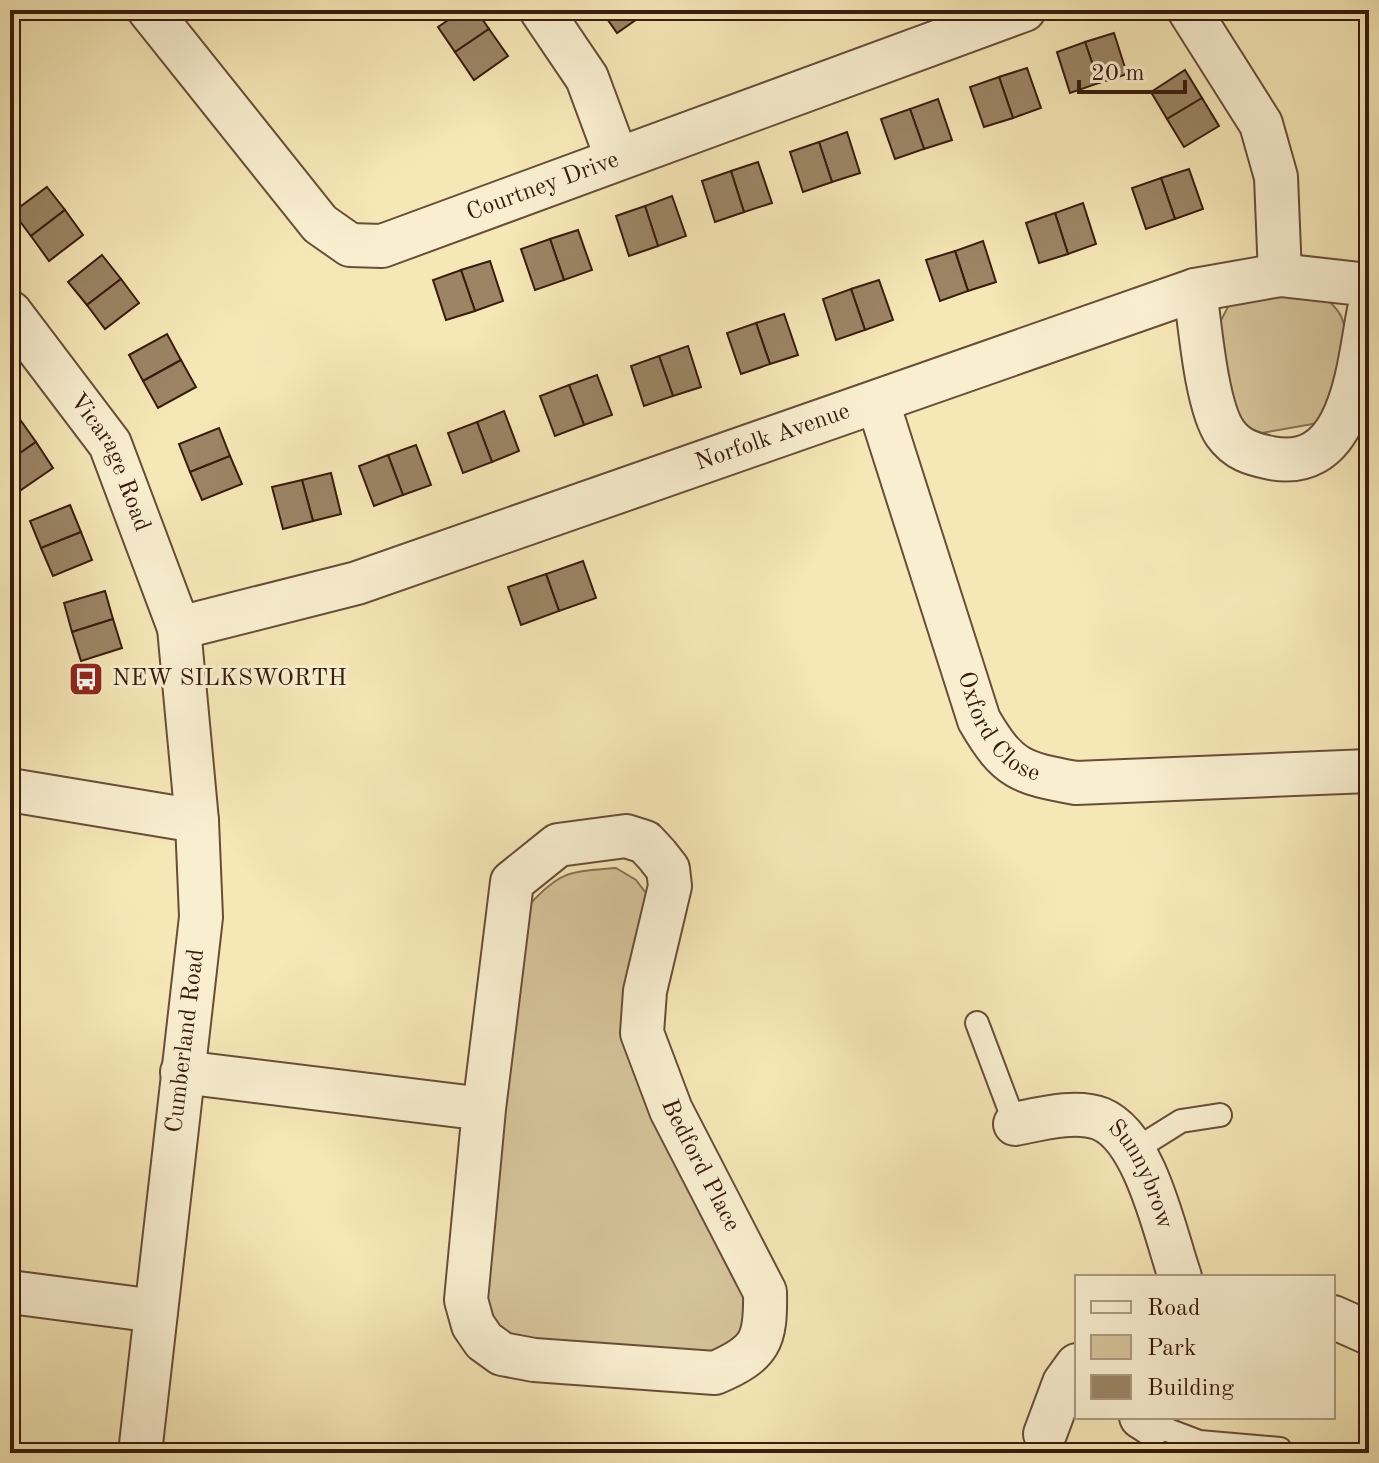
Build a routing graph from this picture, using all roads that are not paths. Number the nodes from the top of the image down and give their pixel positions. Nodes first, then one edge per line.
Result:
1 (149, 10) edge
2 (541, 10) edge
3 (1024, 10) edge
4 (1189, 10) edge
5 (949, 24) edge
6 (617, 159) junction
7 (1280, 275) junction
8 (1369, 285) edge
9 (1195, 290) junction
10 (1369, 310) edge
11 (10, 312) edge
12 (878, 403) junction
13 (179, 628) junction
14 (1369, 771) edge
15 (10, 790) edge
16 (197, 821) junction
17 (977, 1023) dead end
18 (182, 1072) junction
19 (484, 1109) junction
20 (1220, 1115) dead end
21 (1015, 1124) joint
22 (1133, 1151) junction
23 (1179, 1275) edge
24 (10, 1292) edge
25 (156, 1311) junction
26 (1335, 1318) edge
27 (1369, 1333) edge
28 (1075, 1371) edge
29 (1147, 1420) edge
30 (1045, 1434) dead end
31 (1280, 1449) dead end
32 (140, 1453) edge

1 - 6 street, Courtney Drive
2 - 6 street
3 - 5 street, Courtney Drive
4 - 7 street
5 - 6 street, Courtney Drive
7 - 8 street, Norfolk Avenue
7 - 9 street, Norfolk Avenue
9 - 10 street
9 - 12 street, Norfolk Avenue
11 - 13 street, Vicarage Road
12 - 13 street, Norfolk Avenue
12 - 14 street, Oxford Close
13 - 16 street, Cumberland Road
15 - 16 street
16 - 18 street, Cumberland Road
17 - 21 lane
18 - 19 street
18 - 25 street, Cumberland Road
19 - 19 street, Bedford Place
20 - 22 lane
21 - 22 street, Sunnybrow
22 - 23 street, Sunnybrow
24 - 25 street
25 - 32 street, Cumberland Road
26 - 27 street
28 - 30 street
29 - 31 lane

